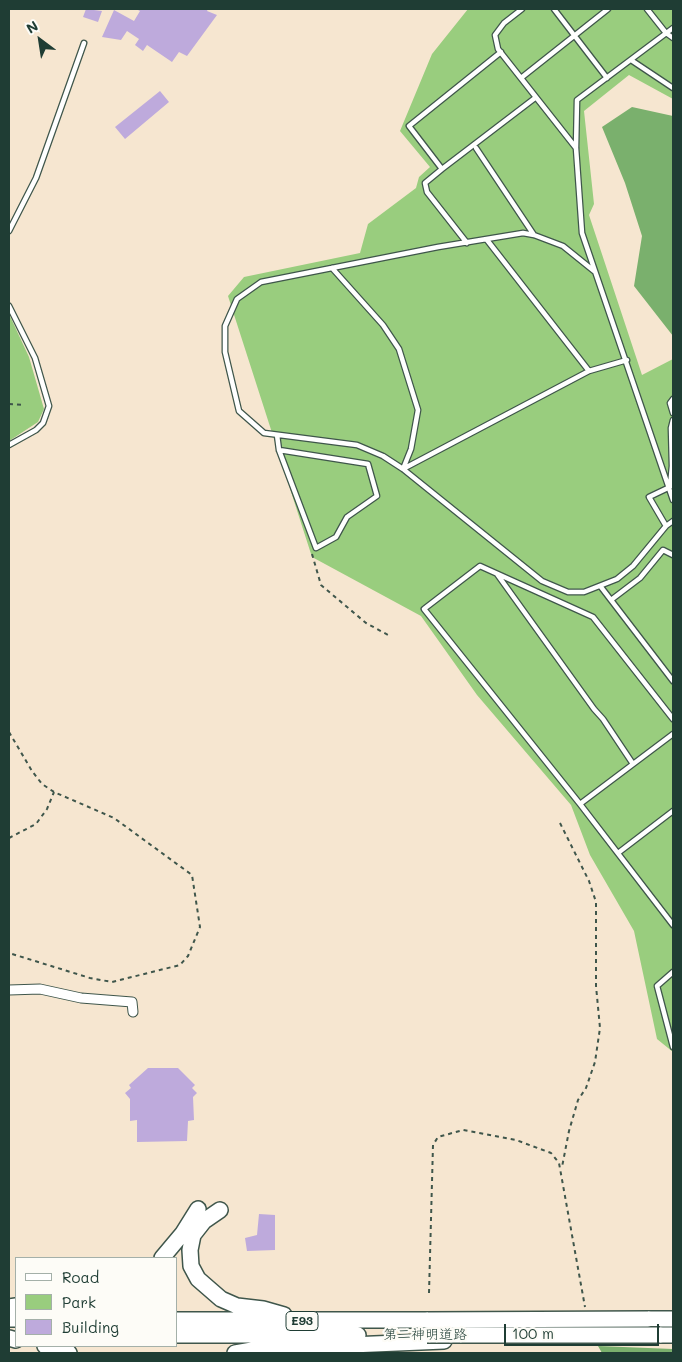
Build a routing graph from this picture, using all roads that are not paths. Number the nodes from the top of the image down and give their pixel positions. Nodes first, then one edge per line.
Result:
1 (522, 9) edge
2 (554, 9) edge
3 (608, 9) edge
4 (647, 9) edge
5 (673, 28) edge
6 (666, 33) junction
7 (574, 36) junction
8 (673, 38) edge
9 (84, 43) dead end
10 (501, 52) junction
11 (631, 60) junction
12 (521, 78) junction
13 (607, 78) junction
14 (673, 88) edge
15 (535, 98) junction
16 (476, 148) dead end
17 (576, 148) junction
18 (442, 169) junction
19 (9, 232) edge
20 (534, 235) junction
21 (487, 240) junction
22 (467, 243) junction
23 (332, 268) junction
24 (594, 271) junction
25 (9, 306) edge
26 (627, 360) junction
27 (589, 371) junction
28 (673, 399) edge
29 (673, 413) edge
30 (673, 420) edge
31 (277, 435) junction
32 (9, 445) edge
33 (279, 450) junction
34 (403, 469) junction
35 (670, 487) junction
36 (673, 500) edge
37 (673, 521) edge
38 (666, 526) junction
39 (673, 555) edge
40 (497, 574) junction
41 (601, 587) junction
42 (611, 600) junction
43 (673, 682) edge
44 (673, 719) edge
45 (673, 734) edge
46 (633, 764) junction
47 (580, 804) junction
48 (673, 811) edge
49 (618, 854) junction
50 (673, 926) edge
51 (673, 972) edge
52 (9, 990) edge
53 (133, 1012) dead end
54 (673, 1046) edge
55 (198, 1209) dead end
56 (220, 1210) dead end
57 (163, 1257) edge
58 (178, 1320) edge
59 (673, 1320) edge
60 (301, 1321) junction
61 (427, 1332) junction
62 (178, 1335) edge
63 (667, 1335) edge
64 (48, 1347) edge
65 (69, 1353) edge
66 (236, 1353) edge

1 - 10 lane
2 - 7 lane
3 - 7 lane
4 - 6 lane
5 - 6 lane
6 - 8 lane
6 - 11 lane
7 - 12 lane
7 - 13 lane
9 - 19 lane
10 - 12 lane
10 - 18 lane
11 - 13 lane
11 - 14 lane
12 - 15 lane
13 - 17 lane
15 - 17 lane
15 - 18 lane
16 - 20 lane
17 - 24 lane
18 - 22 lane
20 - 21 lane
20 - 24 lane
21 - 22 lane
21 - 27 lane
22 - 23 lane
23 - 31 lane
23 - 34 lane
24 - 26 lane
25 - 32 lane
26 - 27 lane
26 - 35 lane
27 - 34 lane
28 - 29 lane
30 - 35 lane
31 - 33 lane
31 - 34 lane
33 - 33 lane
34 - 41 lane
35 - 36 lane
35 - 38 lane
37 - 38 lane
38 - 41 lane
39 - 42 lane
40 - 44 lane
40 - 46 lane
40 - 47 lane
41 - 42 lane
42 - 43 lane
45 - 46 lane
46 - 47 lane
47 - 49 lane
48 - 49 lane
49 - 50 lane
51 - 54 lane
52 - 53 street
55 - 57 highway
56 - 60 highway
58 - 60 highway, 第二神明道路 / E93
59 - 61 highway, 第二神明道路 / E93, bridge
60 - 61 highway, 第二神明道路 / E93
61 - 62 highway, 第二神明道路 / E93
61 - 63 highway, 第二神明道路 / E93, bridge
61 - 66 highway
64 - 65 highway

